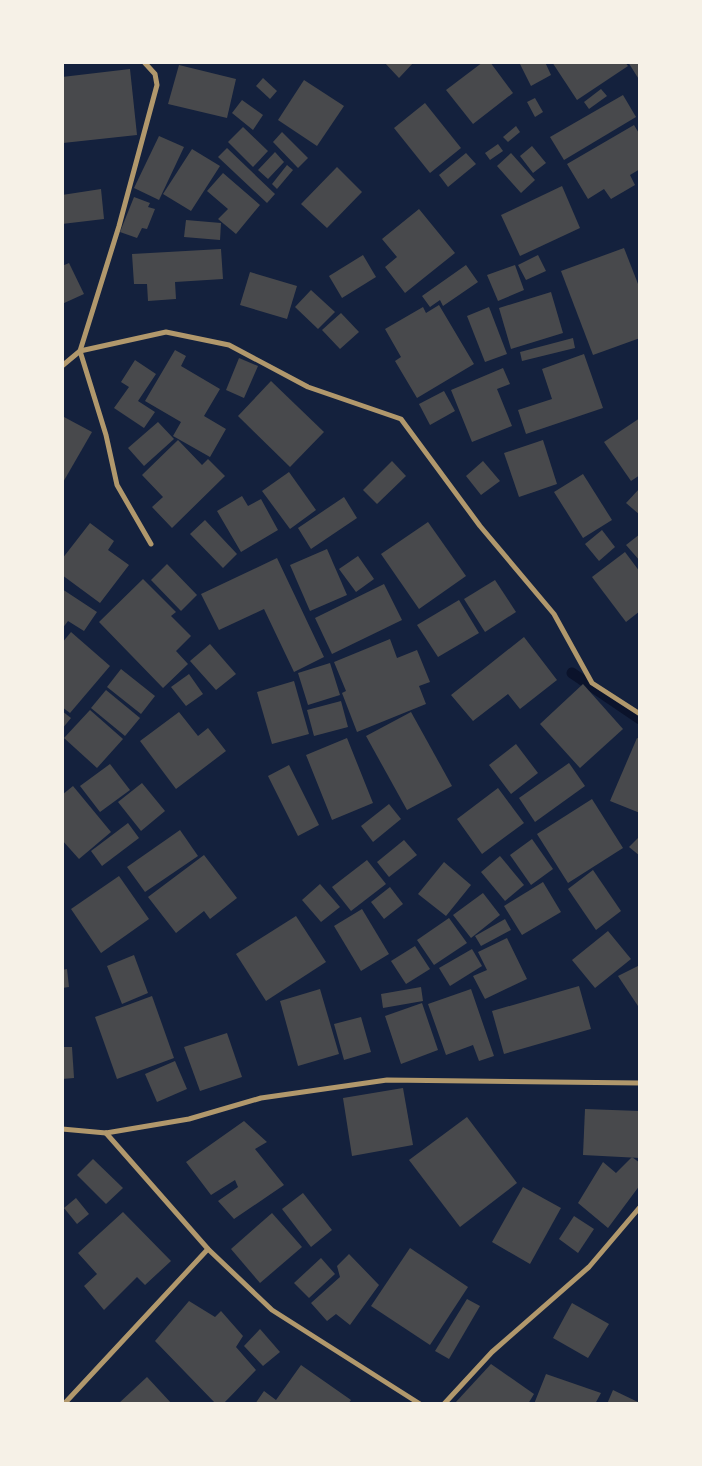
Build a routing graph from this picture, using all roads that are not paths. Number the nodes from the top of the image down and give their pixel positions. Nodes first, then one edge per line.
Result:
1 (144, 62) edge
2 (80, 351) junction
3 (62, 366) edge
4 (151, 544) dead end
5 (640, 714) edge
6 (640, 1083) edge
7 (62, 1129) edge
8 (106, 1133) junction
9 (640, 1207) edge
10 (208, 1249) junction
11 (64, 1404) edge
12 (420, 1404) edge
13 (444, 1404) edge

1 - 2 street
2 - 3 street
2 - 4 street
2 - 5 street
6 - 8 street
7 - 8 street
8 - 10 street
9 - 13 street
10 - 11 street
10 - 12 street

